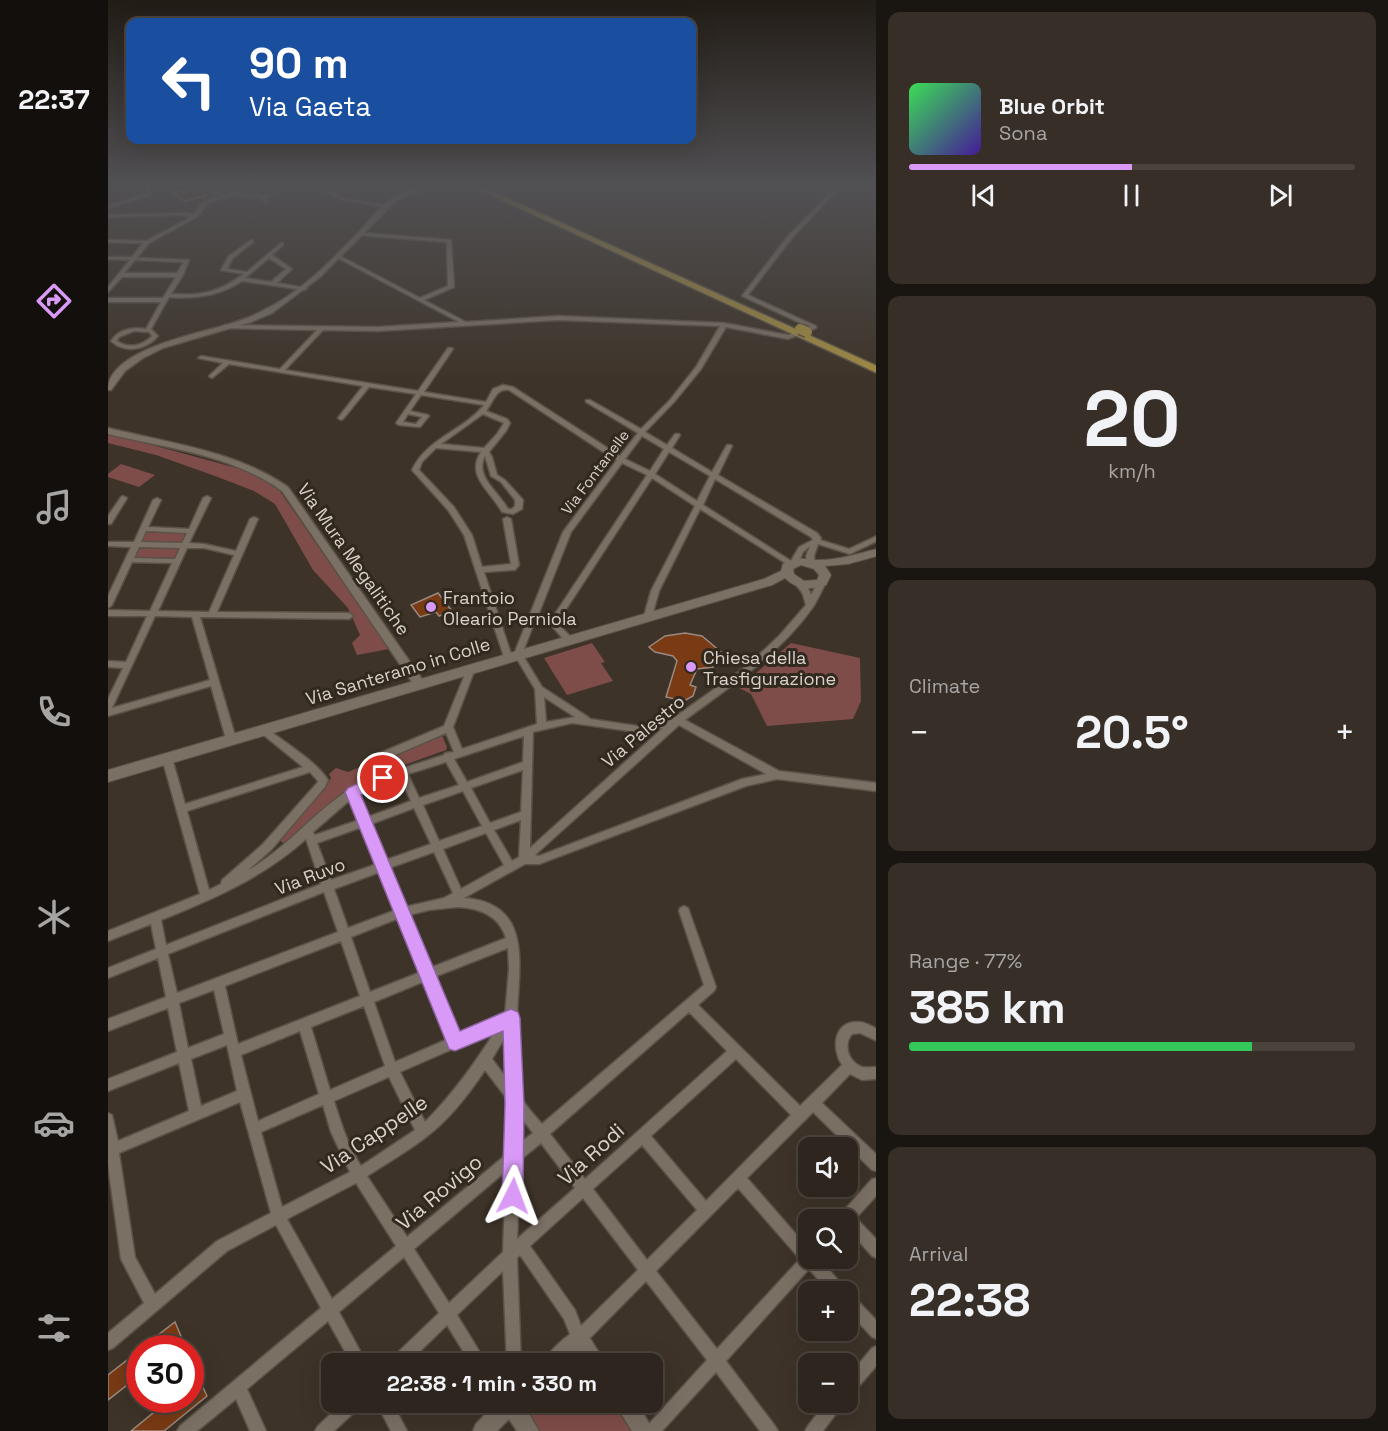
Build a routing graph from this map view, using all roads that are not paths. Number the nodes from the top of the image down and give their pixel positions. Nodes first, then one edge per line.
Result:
1 (140, 252) edge
2 (238, 252) edge
3 (272, 252) edge
4 (343, 252) edge
5 (449, 252) edge
6 (625, 252) edge
7 (779, 252) edge
8 (268, 255) junction
9 (338, 257) junction
10 (108, 258) edge
11 (133, 260) junction
12 (247, 273) junction
13 (121, 274) junction
14 (180, 275) junction
15 (240, 279) junction
16 (272, 284) junction
17 (304, 288) junction
18 (108, 290) edge
19 (167, 298) junction
20 (108, 300) edge
21 (420, 300) junction
22 (464, 323) junction
23 (724, 325) junction
24 (225, 327) junction
25 (321, 329) junction
26 (148, 330) junction
27 (801, 332) junction
28 (111, 339) edge
29 (149, 342) junction
30 (160, 346) junction
31 (450, 349) dead end
32 (201, 358) dead end
33 (226, 363) junction
34 (876, 365) edge
35 (876, 370) edge
36 (281, 371) junction
37 (212, 375) dead end
38 (367, 385) junction
39 (109, 386) edge
40 (419, 394) junction
41 (588, 401) dead end
42 (488, 404) junction
43 (406, 412) dead end
44 (482, 412) junction
45 (341, 418) dead end
46 (108, 431) edge
47 (641, 433) junction
48 (676, 435) dead end
49 (436, 446) junction
50 (729, 446) dead end
51 (668, 449) junction
52 (486, 450) junction
53 (621, 458) junction
54 (650, 474) junction
55 (714, 475) junction
56 (123, 498) dead end
57 (207, 498) dead end
58 (157, 500) dead end
59 (698, 505) junction
60 (508, 514) junction
61 (254, 519) dead end
62 (108, 522) edge
63 (143, 530) junction
64 (192, 531) junction
65 (876, 538) edge
66 (816, 542) junction
67 (108, 544) edge
68 (136, 544) junction
69 (184, 546) junction
70 (876, 552) edge
71 (238, 554) junction
72 (129, 560) junction
73 (848, 560) junction
74 (177, 561) junction
75 (813, 564) junction
76 (480, 570) junction
77 (793, 573) junction
78 (823, 578) junction
79 (108, 605) edge
80 (810, 605) junction
81 (108, 613) edge
82 (153, 613) junction
83 (195, 614) junction
84 (212, 614) junction
85 (349, 616) dead end
86 (648, 616) junction
87 (532, 620) junction
88 (554, 623) junction
89 (568, 639) junction
90 (513, 655) junction
91 (108, 664) edge
92 (128, 665) junction
93 (471, 669) junction
94 (214, 682) junction
95 (420, 685) junction
96 (539, 689) junction
97 (108, 708) edge
98 (108, 713) edge
99 (587, 720) junction
100 (678, 720) junction
101 (542, 726) junction
102 (448, 728) junction
103 (263, 730) junction
104 (529, 730) junction
105 (231, 740) junction
106 (454, 754) junction
107 (167, 758) junction
108 (376, 759) dead end
109 (528, 764) junction
110 (311, 768) junction
111 (402, 771) junction
112 (108, 776) edge
113 (777, 776) junction
114 (465, 786) junction
115 (876, 788) edge
116 (353, 792) junction
117 (417, 804) junction
118 (181, 809) junction
119 (526, 814) junction
120 (365, 822) junction
121 (488, 827) junction
122 (309, 836) junction
123 (436, 846) junction
124 (524, 859) junction
125 (384, 865) junction
126 (510, 867) junction
127 (327, 886) junction
128 (217, 890) junction
129 (205, 896) junction
130 (453, 900) junction
131 (684, 911) dead end
132 (403, 912) junction
133 (155, 917) junction
134 (344, 934) junction
135 (108, 936) edge
136 (512, 941) junction
137 (162, 951) junction
138 (108, 972) edge
139 (428, 974) junction
140 (218, 982) junction
141 (367, 998) junction
142 (172, 1000) junction
143 (690, 1005) junction
144 (511, 1018) junction
145 (304, 1024) junction
146 (108, 1025) edge
147 (876, 1035) edge
148 (231, 1037) junction
149 (455, 1042) junction
150 (736, 1051) junction
151 (234, 1052) junction
152 (184, 1056) junction
153 (485, 1060) junction
154 (849, 1066) junction
155 (392, 1070) junction
156 (876, 1073) edge
157 (108, 1085) edge
158 (244, 1094) junction
159 (326, 1098) junction
160 (514, 1098) junction
161 (814, 1104) junction
162 (196, 1114) junction
163 (801, 1116) junction
164 (108, 1119) edge
165 (253, 1129) junction
166 (423, 1132) junction
167 (541, 1134) junction
168 (643, 1136) junction
169 (112, 1150) junction
170 (514, 1156) junction
171 (876, 1164) edge
172 (358, 1175) junction
173 (112, 1179) edge
174 (739, 1179) junction
175 (876, 1184) edge
176 (583, 1189) junction
177 (855, 1209) edge
178 (706, 1211) junction
179 (278, 1216) junction
180 (858, 1232) edge
181 (521, 1245) junction
182 (798, 1246) edge
183 (405, 1247) junction
184 (876, 1251) edge
185 (510, 1256) junction
186 (799, 1269) edge
187 (819, 1269) edge
188 (646, 1271) junction
189 (829, 1281) edge
190 (153, 1305) junction
191 (330, 1309) junction
192 (858, 1312) edge
193 (447, 1314) junction
194 (876, 1332) edge
195 (579, 1339) junction
196 (108, 1343) edge
197 (354, 1353) edge
198 (407, 1353) edge
199 (473, 1353) edge
200 (514, 1353) edge
201 (564, 1353) edge
202 (589, 1353) edge
203 (876, 1353) edge
204 (716, 1361) junction
205 (858, 1376) edge
206 (238, 1387) junction
207 (343, 1413) edge
208 (389, 1413) edge
209 (501, 1413) edge
210 (516, 1413) edge
211 (632, 1413) edge
212 (827, 1413) edge
213 (185, 1431) edge
214 (258, 1431) edge
215 (323, 1431) edge
216 (399, 1431) edge
217 (483, 1431) edge
218 (529, 1431) edge
219 (644, 1431) edge
220 (652, 1431) edge
221 (770, 1431) edge
222 (813, 1431) edge

1 - 11 street
2 - 12 street
3 - 8 street
4 - 9 street
5 - 21 street
6 - 27 highway
7 - 23 street
8 - 12 street
8 - 16 street
9 - 17 street
9 - 21 street
10 - 11 street
11 - 13 street
11 - 14 street
12 - 15 street
13 - 14 street
13 - 18 street
14 - 19 street
15 - 16 street
15 - 19 street
16 - 17 street
17 - 24 street
19 - 20 street
19 - 26 street
21 - 22 street
22 - 23 street
22 - 25 street
23 - 47 street, Via Fontanelle
24 - 25 street
24 - 30 street
25 - 36 street
26 - 28 street
26 - 29 street
27 - 34 highway
27 - 35 highway
28 - 29 street
29 - 30 street
30 - 39 street
31 - 40 street
32 - 33 street
33 - 36 street
33 - 37 street
36 - 38 street
38 - 40 street
38 - 45 street
40 - 42 street
40 - 43 street
41 - 47 street
42 - 44 street
42 - 53 street
44 - 49 street
44 - 52 street
46 - 95 street, Via Mura Megalitiche
47 - 51 street
47 - 53 street, Via Fontanelle
48 - 51 street
49 - 52 street
49 - 76 street
50 - 55 street
51 - 54 street
51 - 55 street
52 - 60 street
52 - 60 street
53 - 54 street
53 - 87 street, Via Fontanelle
54 - 59 street
54 - 88 street
55 - 59 street
55 - 66 street
56 - 62 street
57 - 64 street
58 - 63 street
59 - 77 street
59 - 86 street
60 - 76 street
61 - 71 street
63 - 64 street
63 - 68 street
64 - 69 street
65 - 66 street
66 - 75 street
66 - 77 street
67 - 68 street
68 - 69 street
68 - 72 street
69 - 71 street
69 - 74 street
70 - 73 main road, Via Palestro
71 - 84 street
72 - 74 street
72 - 79 street
73 - 75 main road, Via Palestro
73 - 78 main road, Via Palestro
74 - 82 street
75 - 77 main road, Via Palestro
75 - 78 main road
76 - 90 street
77 - 78 main road
77 - 80 street
77 - 86 main road, Via Santeramo in Colle
78 - 80 street, Via Palestro
80 - 100 street, Via Palestro
81 - 82 street
82 - 83 street
82 - 92 street
83 - 84 street
83 - 94 street
84 - 85 street
86 - 89 main road, Via Santeramo in Colle
87 - 88 street
87 - 90 street, Via Fontanelle
88 - 89 street
89 - 90 main road, Via Santeramo in Colle
90 - 93 main road, Via Santeramo in Colle
90 - 96 street
91 - 92 street
92 - 97 street
93 - 95 main road, Via Santeramo in Colle
93 - 102 street
94 - 98 street
94 - 105 street
95 - 103 main road, Via Santeramo in Colle
96 - 99 street
96 - 101 street
99 - 100 street
99 - 101 street
100 - 113 street
100 - 124 street, Via Palestro
101 - 104 street
102 - 106 street
102 - 108 street
103 - 105 main road, Via Santeramo in Colle
103 - 110 street
104 - 106 street
104 - 109 street
105 - 107 main road, Via Santeramo in Colle
106 - 111 street
106 - 114 street
107 - 112 main road, Via Santeramo in Colle
107 - 118 street
109 - 114 street
109 - 119 street
110 - 118 street
110 - 128 street
111 - 116 street
111 - 117 street
113 - 115 street
113 - 124 street
114 - 117 street
114 - 121 street
116 - 120 street
116 - 122 street
117 - 120 street
117 - 123 street
118 - 129 street
119 - 121 street, Via Ruvo
119 - 124 street
120 - 122 street
120 - 125 street
121 - 123 street, Via Ruvo
121 - 126 street
122 - 127 street
122 - 128 street
123 - 125 street, Via Ruvo
123 - 130 street
124 - 126 street
125 - 127 street, Via Ruvo
125 - 132 street
126 - 130 street
127 - 134 street
127 - 137 street, Via Ruvo
128 - 129 street
129 - 133 street
130 - 132 street
130 - 136 street, Via Cappelle
131 - 143 street, Via Rovigo
132 - 134 street
132 - 139 street
133 - 135 street
133 - 137 street
134 - 140 street
134 - 141 street
136 - 139 street
136 - 144 street, Via Cappelle
137 - 138 street, Via Ruvo
137 - 142 street
139 - 141 street
139 - 149 street
140 - 142 street
140 - 148 street
141 - 145 street
141 - 155 street
142 - 146 street
142 - 152 street
143 - 150 street
143 - 167 street, Via Rovigo
144 - 149 street
144 - 153 street, Via Cappelle
144 - 160 street
145 - 151 street
145 - 159 street
147 - 154 street
148 - 151 street
148 - 152 street
149 - 155 street
150 - 163 street
150 - 168 street, Via Rodi
151 - 158 street
152 - 157 street
152 - 162 street
153 - 160 street
153 - 166 street, Via Cappelle
154 - 156 street
154 - 161 street
155 - 159 street
155 - 166 street
158 - 162 street
158 - 165 street
159 - 165 street
159 - 172 street
160 - 167 street
160 - 170 street
161 - 163 street
161 - 171 street
162 - 169 street
163 - 174 street
164 - 169 street
165 - 179 street
166 - 172 street, Via Cappelle
167 - 170 street, Via Rovigo
167 - 176 street
168 - 176 street, Via Rodi
168 - 178 street
169 - 173 street
170 - 183 street, Via Rovigo
170 - 185 street
172 - 179 street, Via Cappelle
172 - 183 street
173 - 190 street
174 - 178 street
174 - 182 street
175 - 177 street
176 - 181 street, Via Rodi
176 - 188 street
178 - 188 street
179 - 190 street, Via Cappelle
179 - 191 street
180 - 184 street
181 - 185 street, Via Rodi
181 - 195 street
183 - 191 street, Via Rovigo
183 - 193 street
185 - 193 street, Via Rodi
185 - 200 street
186 - 204 street
187 - 189 street
188 - 195 street
188 - 204 street
190 - 196 street, Via Cappelle
191 - 197 street
191 - 206 street, Via Rovigo
192 - 194 street
193 - 198 street, Via Rodi
193 - 199 street
195 - 201 street
195 - 202 street
203 - 205 street
204 - 220 street
204 - 221 street
206 - 213 street, Via Rovigo
206 - 214 street
207 - 215 street
208 - 216 street
209 - 217 street
210 - 218 street
211 - 219 street
212 - 222 street

